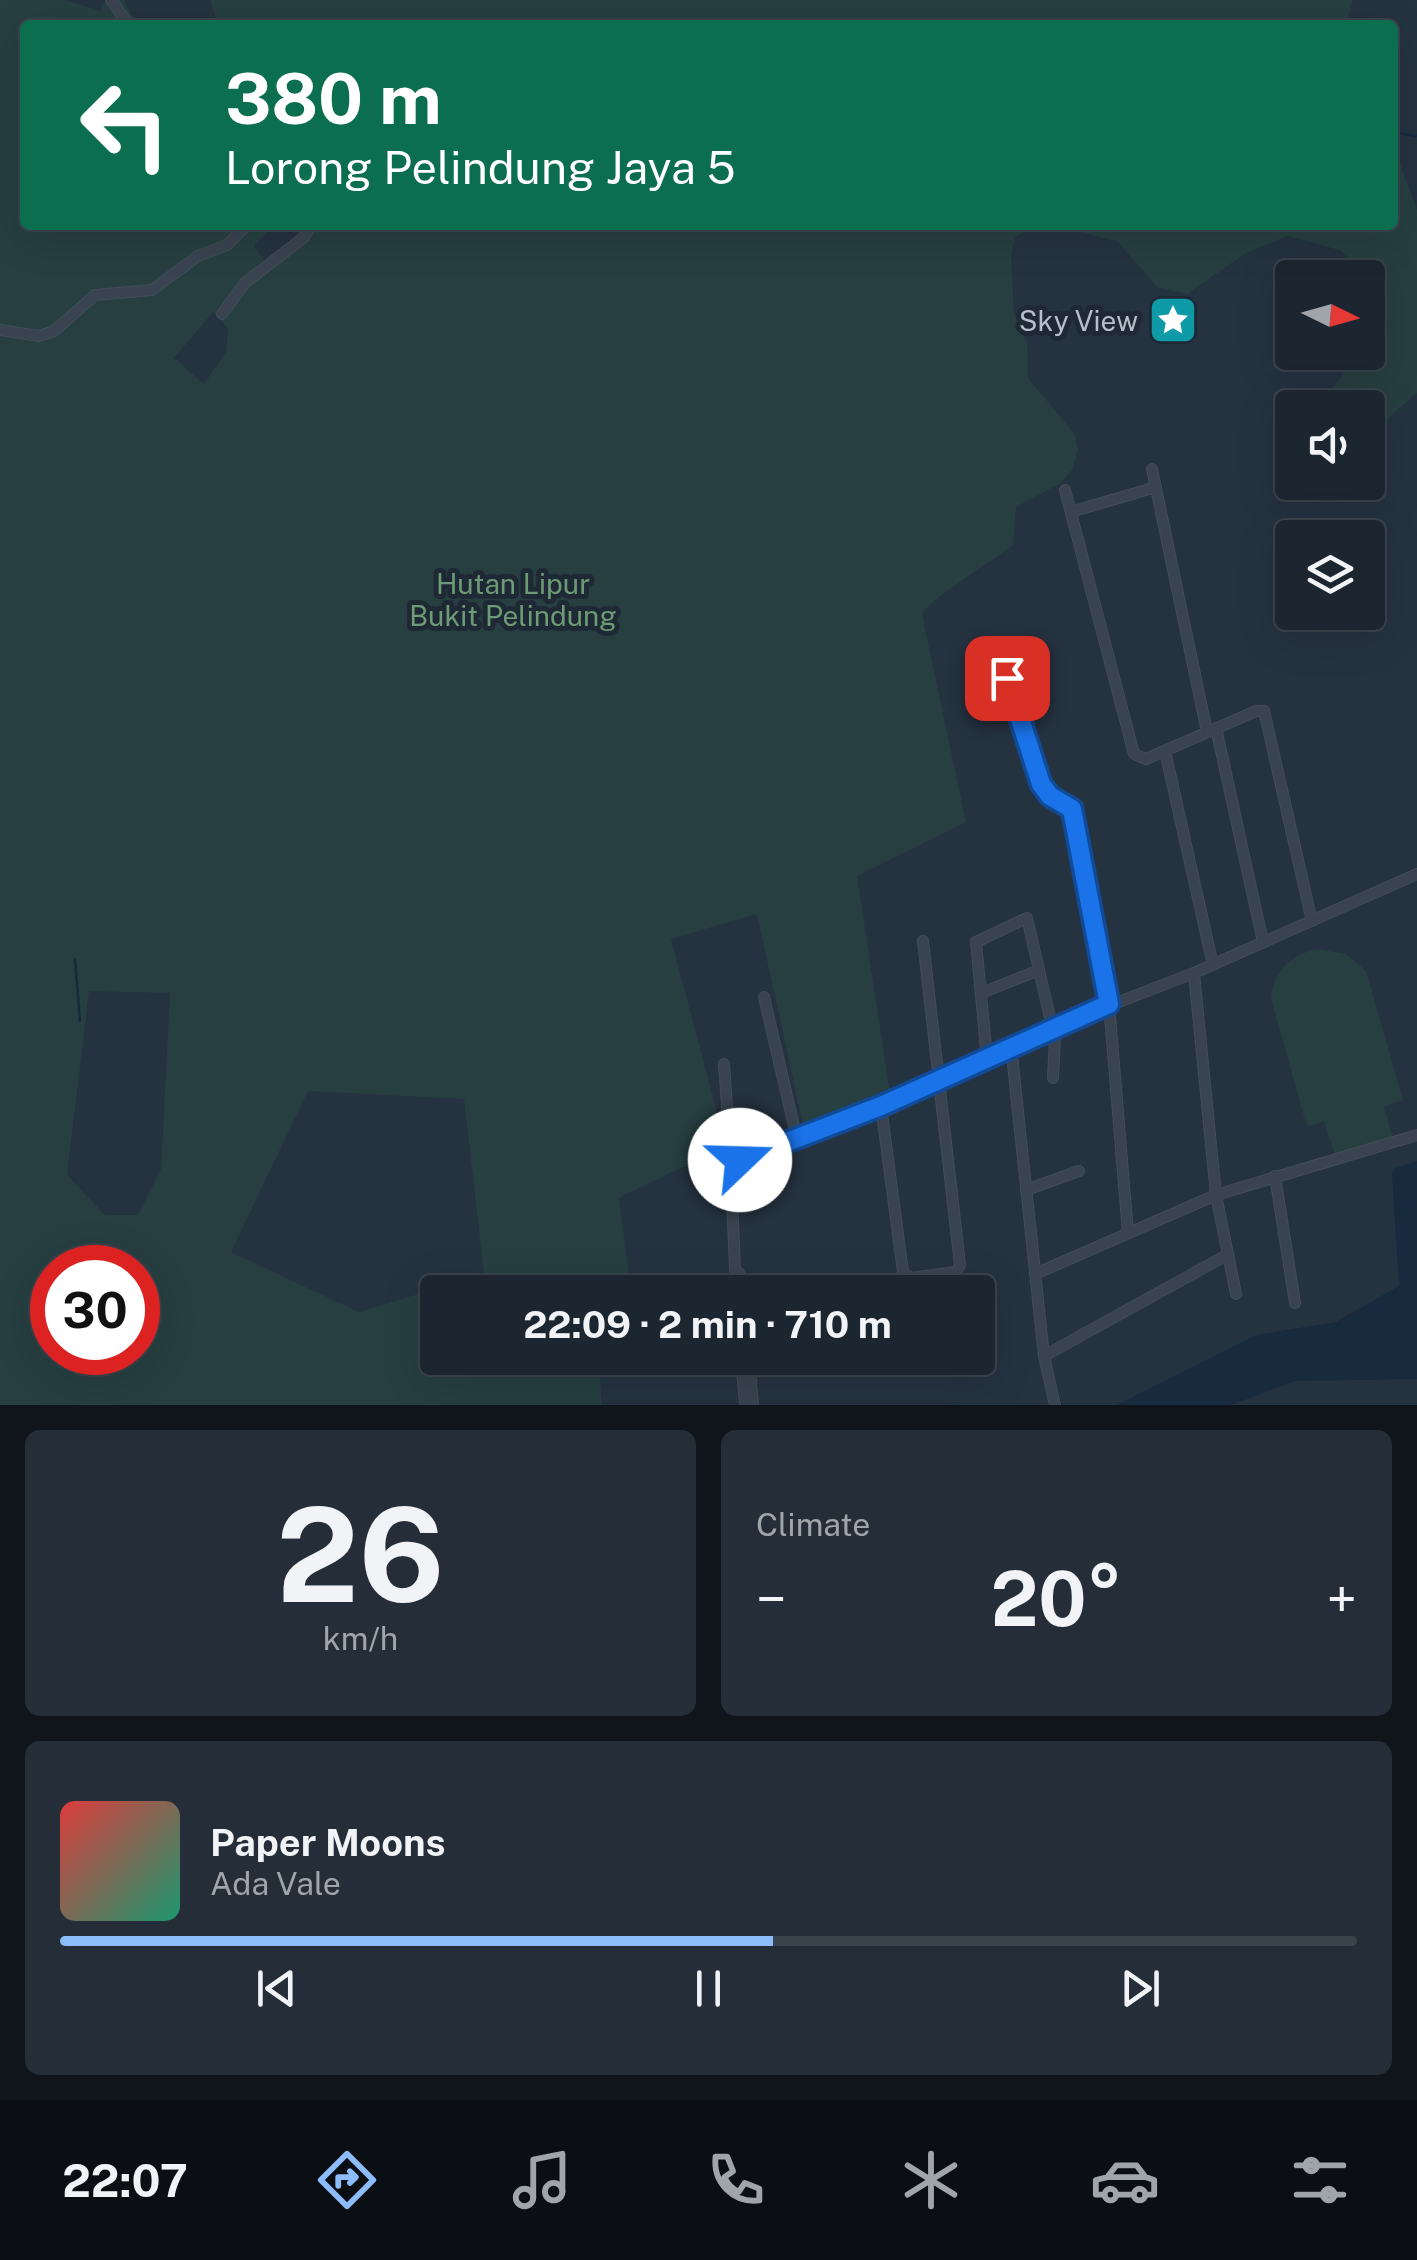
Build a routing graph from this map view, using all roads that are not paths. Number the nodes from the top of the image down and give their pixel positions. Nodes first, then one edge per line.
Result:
1 (242, 230) edge
2 (309, 230) edge
3 (222, 314) dead end
4 (0, 330) edge
5 (1152, 470) dead end
6 (1156, 487) junction
7 (1065, 490) dead end
8 (1071, 512) junction
9 (1007, 678) dead end
10 (1212, 730) junction
11 (1165, 751) junction
12 (1417, 874) edge
13 (1312, 921) junction
14 (923, 941) dead end
15 (1264, 942) junction
16 (1213, 965) junction
17 (1038, 970) junction
18 (1194, 974) junction
19 (984, 992) junction
20 (764, 996) dead end
21 (1109, 1004) junction
22 (1054, 1027) junction
23 (1011, 1046) junction
24 (988, 1059) junction
25 (724, 1064) dead end
26 (1053, 1078) dead end
27 (942, 1079) junction
28 (881, 1106) junction
29 (1417, 1135) edge
30 (797, 1138) junction
31 (740, 1160) junction
32 (1079, 1171) dead end
33 (1275, 1176) junction
34 (1026, 1190) junction
35 (1216, 1195) junction
36 (1128, 1233) junction
37 (1224, 1256) junction
38 (738, 1272) junction
39 (1035, 1274) junction
40 (738, 1275) edge
41 (739, 1275) edge
42 (1236, 1294) dead end
43 (1295, 1303) dead end
44 (1044, 1356) junction
45 (742, 1375) edge
46 (750, 1375) edge
47 (745, 1405) edge
48 (753, 1405) edge
49 (1055, 1405) edge

1 - 4 street
2 - 3 street
5 - 6 street
6 - 8 street
6 - 10 street
7 - 8 street
8 - 11 street
9 - 21 street
10 - 11 street
10 - 13 street
10 - 15 street
11 - 16 street
12 - 13 street
13 - 15 street
14 - 27 street
15 - 16 street
16 - 18 street
17 - 19 street
17 - 19 street
17 - 22 street
18 - 21 street
18 - 35 street
19 - 24 street
20 - 30 street
21 - 22 street
21 - 36 street
22 - 23 street
22 - 26 street
23 - 24 street
23 - 34 street
24 - 27 street
25 - 31 street
27 - 28 street
27 - 28 street
28 - 30 street
29 - 33 street
30 - 31 street
31 - 38 street
32 - 34 street
33 - 35 street
33 - 43 street
34 - 39 street
35 - 36 street
35 - 37 street
36 - 39 street
37 - 42 street
37 - 44 street
38 - 40 street
38 - 41 street
39 - 44 street
44 - 49 street
45 - 47 street
46 - 48 street

